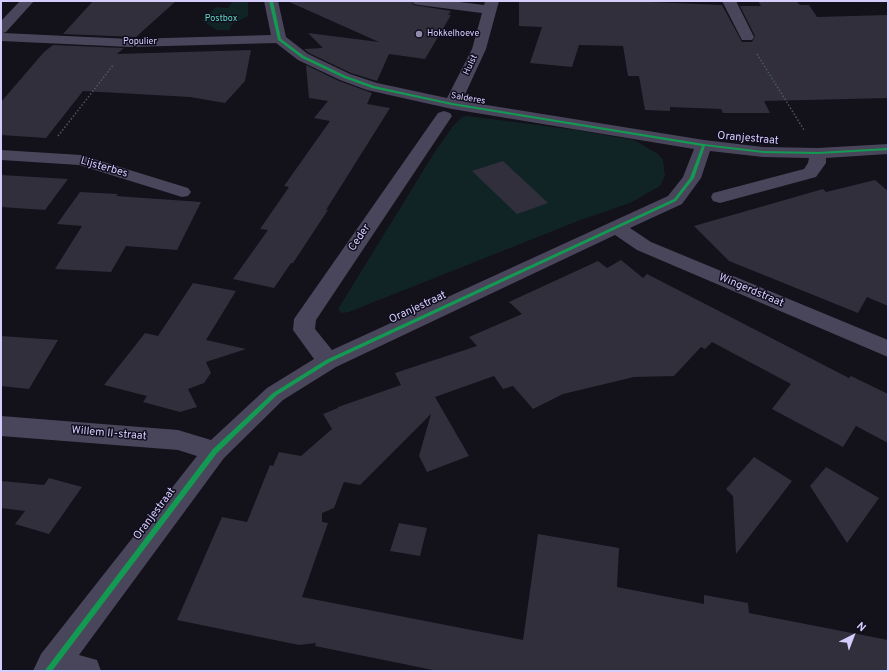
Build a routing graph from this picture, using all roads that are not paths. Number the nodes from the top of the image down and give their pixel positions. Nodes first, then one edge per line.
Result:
1 (27, 1) edge
2 (272, 1) edge
3 (419, 1) edge
4 (729, 1) edge
5 (491, 5) edge
6 (1, 29) edge
7 (1, 37) edge
8 (747, 37) road end
9 (279, 39) junction
10 (448, 110) junction
11 (704, 145) junction
12 (888, 149) edge
13 (818, 152) junction
14 (1, 155) edge
15 (182, 192) dead end
16 (720, 197) dead end
17 (617, 228) junction
18 (888, 350) edge
19 (328, 361) junction
20 (1, 426) edge
21 (215, 451) junction
22 (50, 668) edge
23 (86, 671) edge

1 - 6 street
2 - 9 street
3 - 5 street
4 - 8 street
5 - 10 street, Hulst
7 - 9 street, Populier
9 - 10 street, Salderes
10 - 11 street, Salderes
10 - 19 street, Ceder
11 - 13 street, Oranjestraat
11 - 17 street, Oranjestraat
12 - 13 street, Oranjestraat
13 - 16 street
14 - 15 street, Lijsterbes
17 - 18 street, Wingerdstraat
17 - 19 street, Oranjestraat
19 - 21 street, Oranjestraat
20 - 21 street, Willem II-straat
21 - 22 street, Oranjestraat
22 - 23 street

